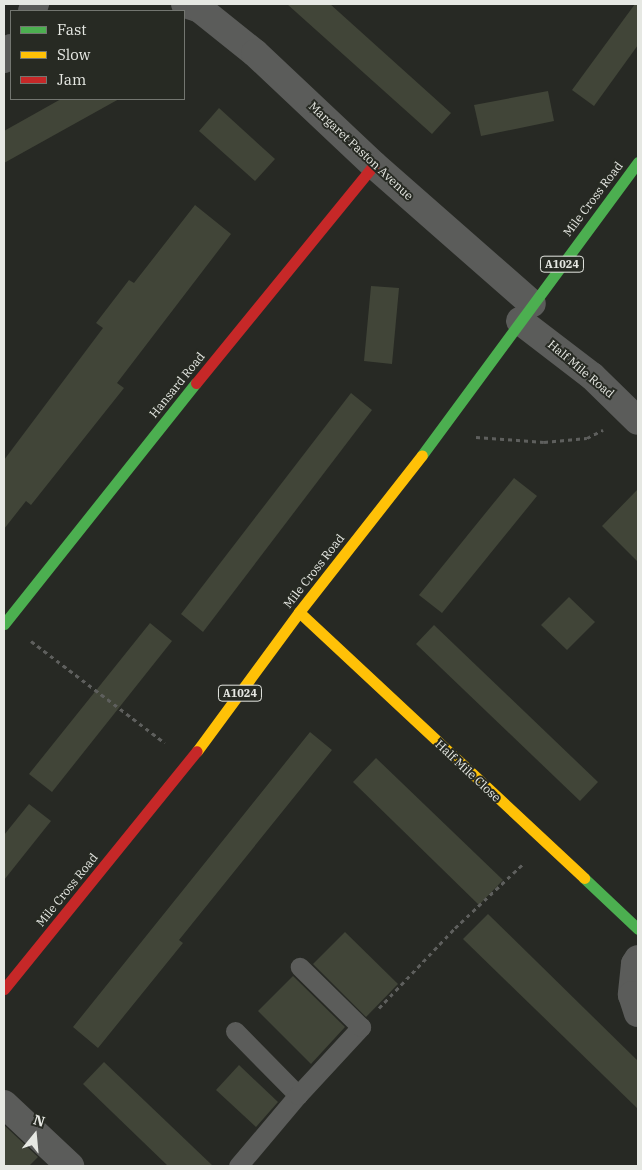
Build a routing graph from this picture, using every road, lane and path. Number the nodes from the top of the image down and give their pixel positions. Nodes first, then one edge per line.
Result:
1 (185, 4) edge
2 (638, 162) edge
3 (374, 165) junction
4 (526, 313) junction
5 (635, 418) edge
6 (441, 431) junction
7 (300, 612) junction
8 (4, 624) edge
9 (45, 652) dead end
10 (189, 762) junction
11 (545, 843) junction
12 (638, 929) edge
13 (638, 959) edge
14 (300, 967) dead end
15 (4, 990) edge
16 (638, 1013) edge
17 (361, 1027) junction
18 (236, 1031) dead end
19 (298, 1095) junction
20 (4, 1104) edge
21 (70, 1166) edge
22 (238, 1166) edge

1 - 3 street, Margaret Paston Avenue
2 - 4 street, Mile Cross Road / A1024
3 - 4 street, Margaret Paston Avenue
3 - 8 street, Hansard Road
4 - 5 street, Half Mile Road
4 - 6 street, Mile Cross Road / A1024
5 - 6 path
6 - 7 street, Mile Cross Road / A1024
7 - 10 street, Mile Cross Road / A1024
7 - 11 street, Half Mile Close
9 - 10 path
10 - 15 street, Mile Cross Road / A1024
11 - 12 street, Half Mile Close
11 - 17 path
13 - 16 street
14 - 17 lane
17 - 19 lane
18 - 19 lane
19 - 22 lane
20 - 21 street

